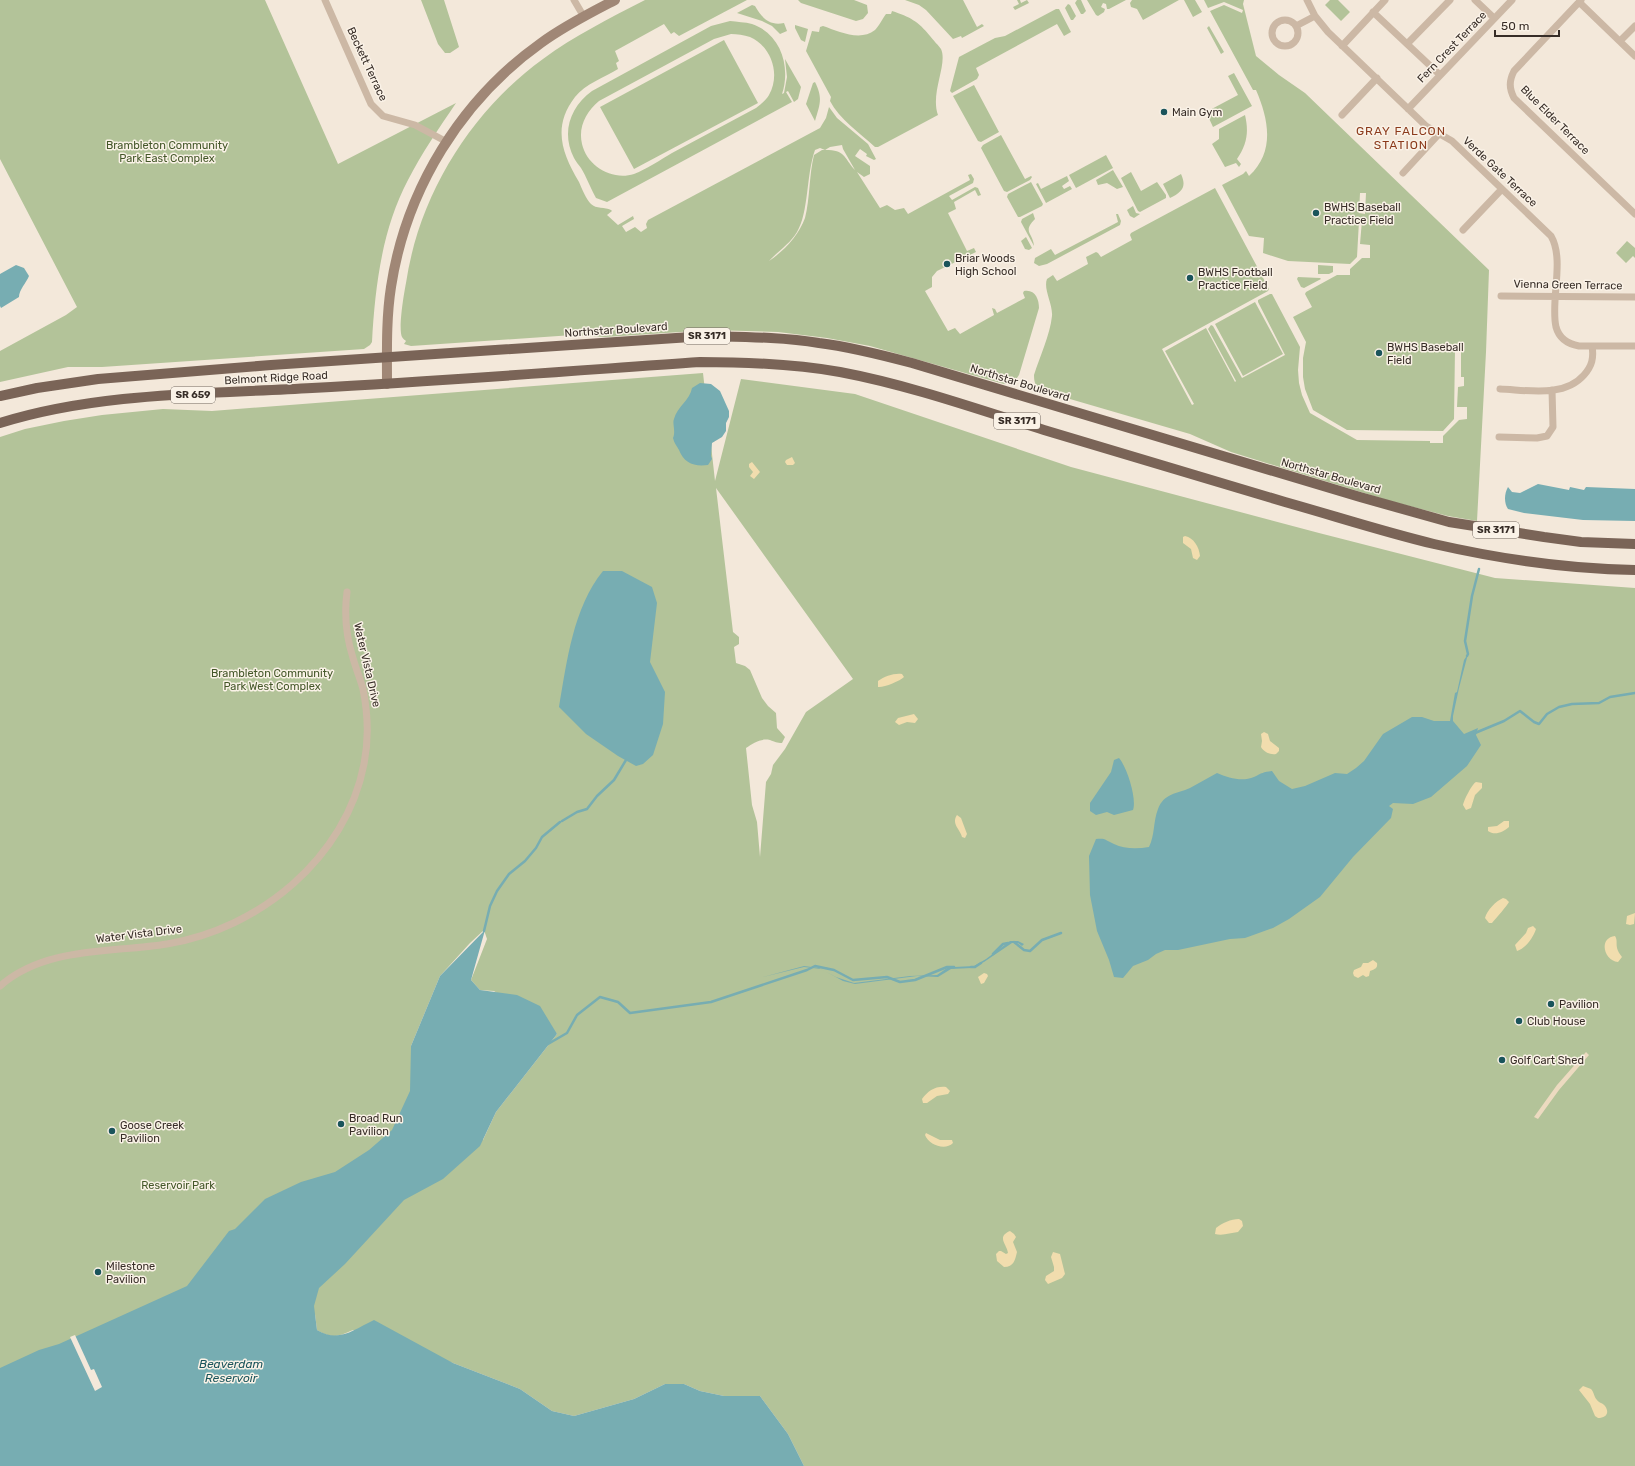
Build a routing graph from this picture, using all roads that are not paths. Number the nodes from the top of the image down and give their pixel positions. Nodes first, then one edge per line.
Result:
1 (325, 0) edge
2 (574, 0) edge
3 (615, 0) edge
4 (1307, 0) edge
5 (1385, 0) edge
6 (1450, 0) edge
7 (1475, 0) edge
8 (1512, 0) edge
9 (1580, 1) edge
10 (1373, 12) junction
11 (584, 16) junction
12 (1315, 16) junction
13 (1494, 18) junction
14 (1296, 26) dead end
15 (1635, 26) edge
16 (1620, 41) junction
17 (1407, 44) junction
18 (1342, 46) junction
19 (1635, 56) edge
20 (1440, 75) junction
21 (1377, 78) junction
22 (1408, 109) junction
23 (1342, 115) dead end
24 (1439, 134) junction
25 (447, 142) junction
26 (1403, 173) dead end
27 (1502, 189) junction
28 (1635, 214) edge
29 (1464, 230) dead end
30 (1501, 296) dead end
31 (1556, 296) junction
32 (1635, 297) edge
33 (1592, 346) junction
34 (1635, 346) edge
35 (387, 358) junction
36 (387, 384) junction
37 (1500, 389) dead end
38 (1552, 390) junction
39 (0, 396) edge
40 (0, 423) edge
41 (1499, 437) dead end
42 (1635, 544) edge
43 (1635, 570) edge
44 (347, 592) dead end
45 (0, 986) edge

1 - 25 street, Beckett Terrace
2 - 11 street
3 - 11 main road
4 - 12 street, Verde Gate Terrace
5 - 10 street
6 - 17 street
7 - 13 street
8 - 13 street, Fern Crest Terrace
9 - 16 street
9 - 28 street, Blue Elder Terrace
10 - 17 street
10 - 18 street
11 - 25 main road
12 - 14 street
12 - 18 street, Verde Gate Terrace
13 - 20 street, Fern Crest Terrace
15 - 16 street
16 - 19 street
17 - 20 street
18 - 21 street, Verde Gate Terrace
20 - 22 street, Fern Crest Terrace
21 - 22 street, Verde Gate Terrace
21 - 23 street
22 - 24 street, Verde Gate Terrace
24 - 26 street
24 - 27 street, Verde Gate Terrace
25 - 35 main road
27 - 29 street
27 - 31 street, Verde Gate Terrace
30 - 31 street, Vienna Green Terrace
31 - 32 street, Vienna Green Terrace
31 - 33 street, Verde Gate Terrace
33 - 34 street, Verde Gate Terrace
33 - 38 street
35 - 36 main road
35 - 39 main road, Belmont Ridge Road / SR 659
35 - 42 main road, Northstar Boulevard / SR 3171
36 - 40 main road, Belmont Ridge Road / SR 659
36 - 43 main road, SR 3171
37 - 38 street
38 - 41 street
44 - 45 street, Water Vista Drive

